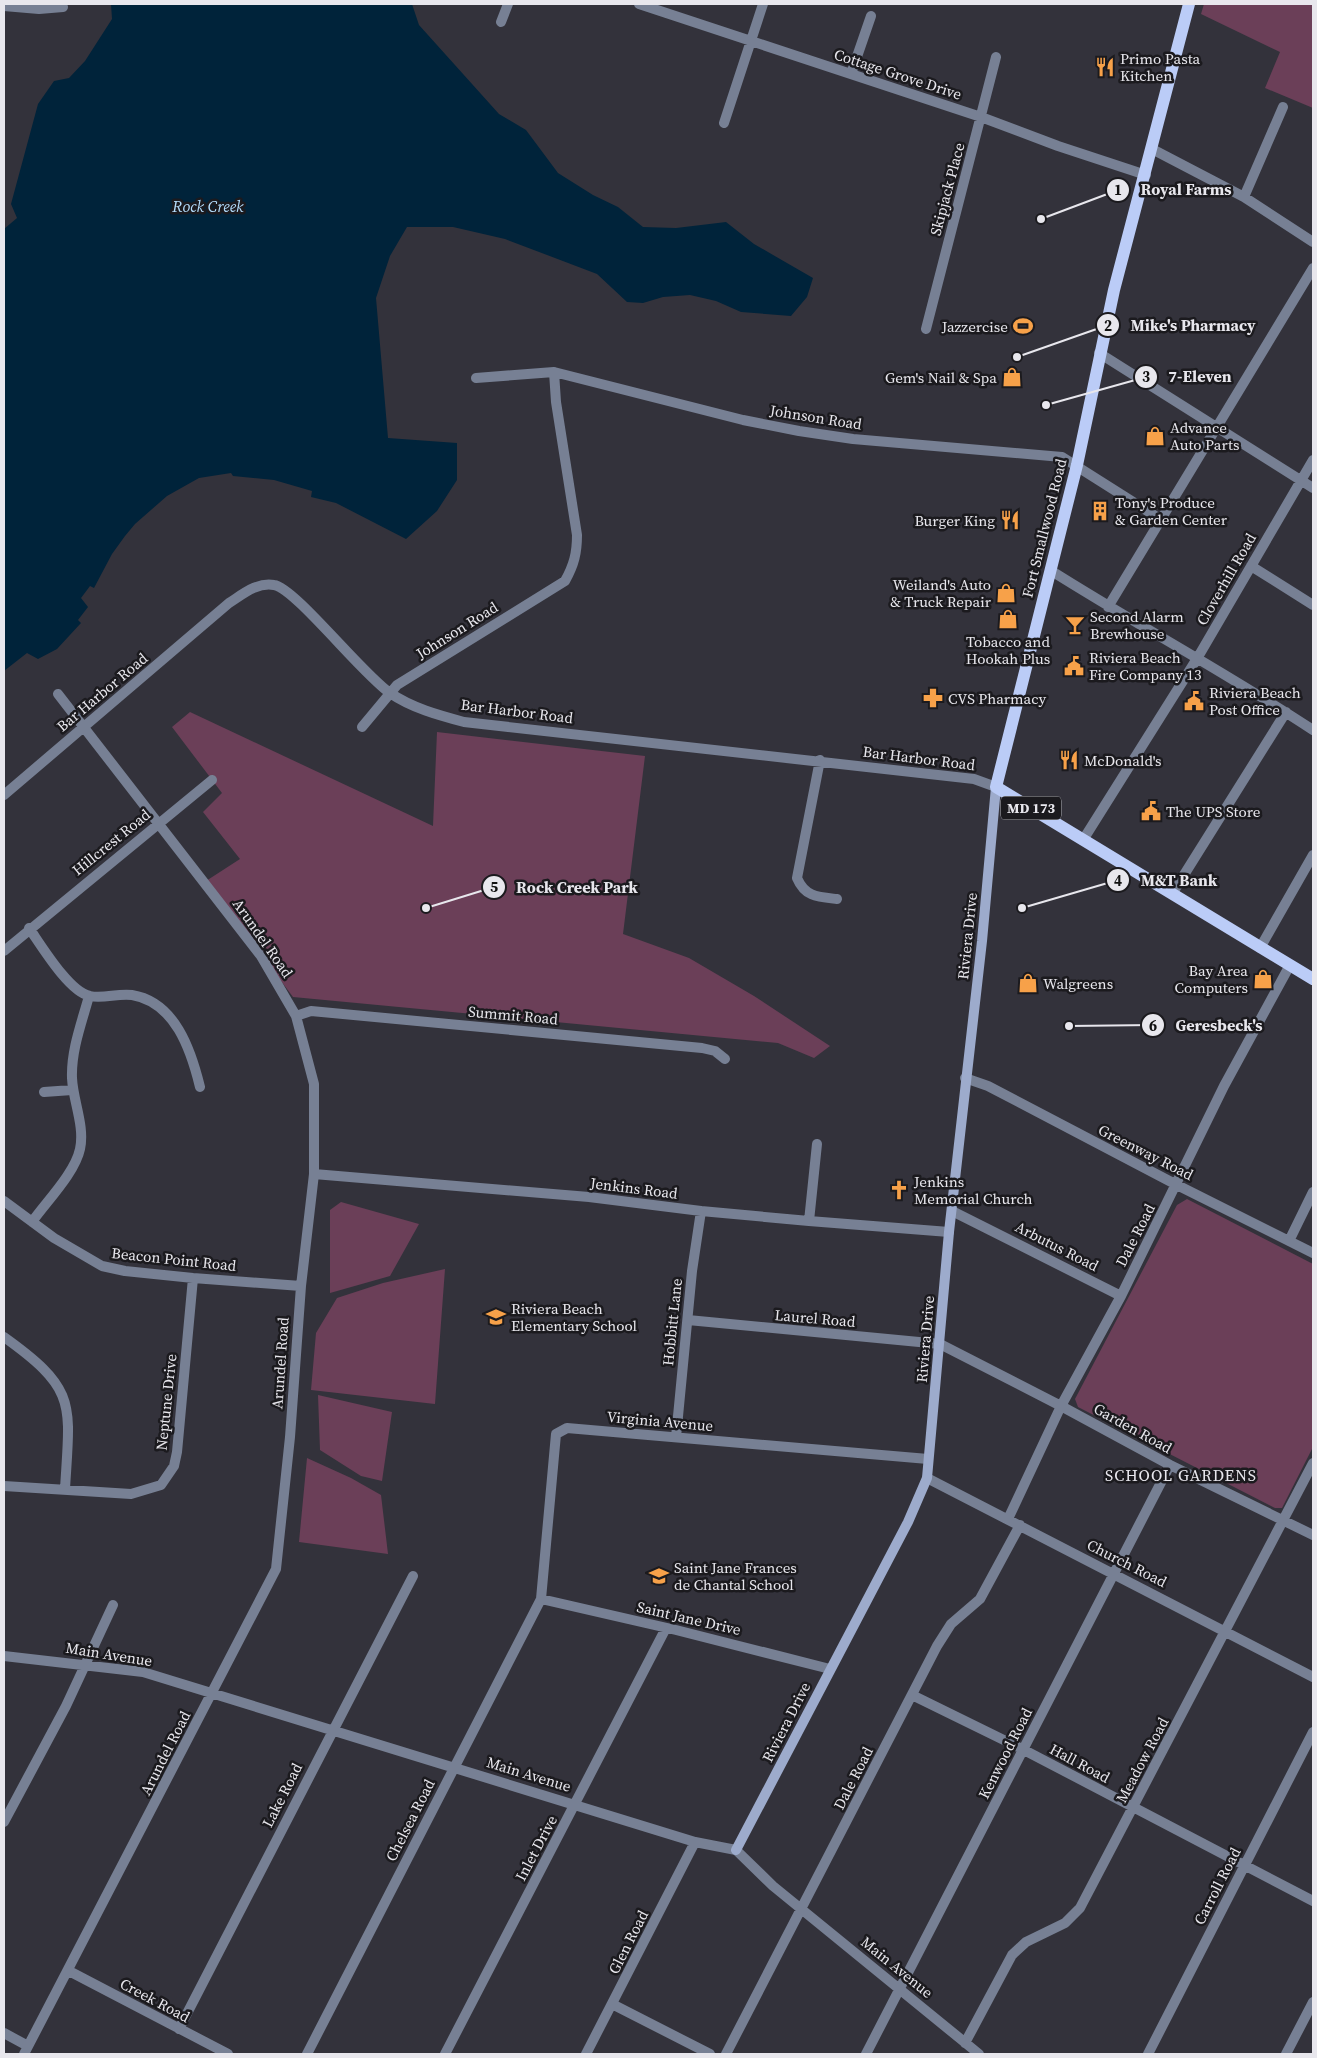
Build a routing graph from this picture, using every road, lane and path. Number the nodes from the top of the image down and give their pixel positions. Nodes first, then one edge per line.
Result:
1 (508, 4) edge
2 (639, 4) edge
3 (763, 4) edge
4 (1189, 4) edge
5 (4, 6) edge
6 (63, 7) dead end
7 (871, 16) dead end
8 (501, 22) dead end
9 (751, 41) junction
10 (996, 57) dead end
11 (851, 74) junction
12 (1283, 107) dead end
13 (981, 116) junction
14 (724, 123) dead end
15 (1152, 148) junction
16 (1146, 175) junction
17 (1244, 197) junction
18 (1313, 242) edge
19 (1313, 268) edge
20 (926, 329) dead end
21 (1099, 353) junction
22 (554, 372) junction
23 (476, 378) dead end
24 (1217, 426) junction
25 (1313, 460) edge
26 (1077, 465) junction
27 (1301, 481) junction
28 (1313, 488) edge
29 (1160, 519) junction
30 (1250, 566) junction
31 (1050, 570) junction
32 (1313, 605) edge
33 (1108, 607) junction
34 (1198, 657) junction
35 (390, 693) junction
36 (58, 694) dead end
37 (1286, 712) junction
38 (362, 727) dead end
39 (85, 728) junction
40 (1313, 730) edge
41 (820, 760) junction
42 (212, 780) dead end
43 (996, 787) junction
44 (4, 795) edge
45 (159, 822) junction
46 (1083, 840) junction
47 (1313, 855) edge
48 (1172, 894) junction
49 (837, 899) dead end
50 (29, 928) junction
51 (1260, 948) junction
52 (4, 951) edge
53 (1290, 965) junction
54 (1313, 979) edge
55 (90, 996) junction
56 (296, 1016) junction
57 (725, 1059) dead end
58 (965, 1078) junction
59 (200, 1087) dead end
60 (72, 1090) junction
61 (44, 1092) dead end
62 (817, 1144) dead end
63 (314, 1174) junction
64 (1177, 1185) junction
65 (1313, 1192) edge
66 (4, 1201) edge
67 (701, 1211) junction
68 (952, 1211) junction
69 (809, 1221) junction
70 (32, 1222) junction
71 (950, 1232) junction
72 (1289, 1240) junction
73 (1313, 1253) edge
74 (194, 1278) junction
75 (301, 1286) junction
76 (1121, 1296) junction
77 (688, 1320) junction
78 (4, 1337) edge
79 (940, 1344) junction
80 (1061, 1406) junction
81 (676, 1437) junction
82 (928, 1459) junction
83 (1313, 1463) edge
84 (1170, 1465) junction
85 (927, 1478) junction
86 (4, 1486) edge
87 (65, 1489) junction
88 (1008, 1519) junction
89 (1284, 1519) junction
90 (1020, 1525) junction
91 (1313, 1535) edge
92 (1115, 1573) junction
93 (413, 1576) dead end
94 (541, 1599) junction
95 (114, 1605) dead end
96 (666, 1628) junction
97 (1227, 1631) junction
98 (4, 1656) edge
99 (86, 1664) junction
100 (830, 1669) junction
101 (1313, 1677) edge
102 (212, 1694) junction
103 (912, 1695) junction
104 (333, 1730) junction
105 (1313, 1732) edge
106 (1024, 1750) junction
107 (454, 1767) junction
108 (575, 1805) junction
109 (1134, 1808) junction
110 (4, 1822) edge
111 (695, 1842) junction
112 (736, 1850) junction
113 (1244, 1866) junction
114 (1313, 1901) edge
115 (802, 1909) junction
116 (69, 1971) junction
117 (901, 1989) junction
118 (1313, 2002) edge
119 (612, 2004) junction
120 (179, 2029) junction
121 (4, 2033) edge
122 (965, 2043) junction
123 (26, 2050) edge
124 (228, 2054) edge
125 (307, 2054) edge
126 (445, 2054) edge
127 (586, 2054) edge
128 (710, 2054) edge
129 (726, 2054) edge
130 (866, 2054) edge
131 (979, 2054) edge
132 (1148, 2054) edge
133 (1286, 2054) edge

1 - 8 street
2 - 9 street, Cottage Grove Drive
3 - 9 street
4 - 15 main road, Fort Smallwood Road / MD 173
5 - 6 street
7 - 11 street
9 - 11 street, Cottage Grove Drive
9 - 14 street
10 - 13 street, Skipjack Place
11 - 13 street, Cottage Grove Drive
12 - 17 street
13 - 16 street, Cottage Grove Drive
13 - 20 street, Skipjack Place
15 - 16 main road, Fort Smallwood Road / MD 173
15 - 17 street
16 - 21 main road, Fort Smallwood Road / MD 173
17 - 18 street
19 - 24 street
21 - 24 street
21 - 26 main road, Fort Smallwood Road / MD 173
22 - 23 street, Johnson Road
22 - 26 street, Johnson Road
22 - 35 street, Johnson Road
24 - 27 street
24 - 29 street
25 - 27 street, Cloverhill Road
26 - 29 street, Johnson Road
26 - 31 main road, Fort Smallwood Road / MD 173
27 - 28 street
27 - 30 street, Cloverhill Road
29 - 33 street
30 - 32 street
30 - 34 street, Cloverhill Road
31 - 33 street
31 - 43 main road, Fort Smallwood Road / MD 173
33 - 34 street
34 - 37 street
34 - 46 street, Cloverhill Road
35 - 38 street, Johnson Road
35 - 39 street, Bar Harbor Road
35 - 41 street, Bar Harbor Road
36 - 39 street, Arundel Road
37 - 40 street
37 - 48 street
39 - 44 street, Bar Harbor Road
39 - 45 street, Arundel Road
41 - 43 street, Bar Harbor Road
41 - 49 street
42 - 45 street, Hillcrest Road
43 - 46 main road, MD 173
43 - 58 street, Riviera Drive
45 - 50 street, Hillcrest Road
45 - 56 street, Arundel Road
46 - 48 main road, MD 173
47 - 51 street
48 - 51 main road, MD 173
50 - 52 street, Hillcrest Road
50 - 55 street
51 - 53 main road, MD 173
53 - 54 main road, MD 173
53 - 64 street, Dale Road
55 - 59 street
55 - 60 street
56 - 57 street, Summit Road
56 - 63 street, Arundel Road
58 - 64 street, Greenway Road
58 - 68 street, Riviera Drive
60 - 61 street
60 - 70 street
62 - 69 street
63 - 67 street, Jenkins Road
63 - 75 street, Arundel Road
64 - 72 street, Greenway Road
64 - 76 street, Dale Road
65 - 72 street
66 - 70 street, Beacon Point Road
67 - 69 street, Jenkins Road
67 - 77 street, Hobbitt Lane
68 - 71 street, Riviera Drive
68 - 76 street, Arbutus Road
69 - 71 street, Jenkins Road
70 - 74 street, Beacon Point Road
71 - 79 street, Riviera Drive
72 - 73 street, Greenway Road
74 - 75 street, Beacon Point Road
74 - 87 street, Neptune Drive
75 - 102 street, Arundel Road
76 - 80 street, Dale Road
77 - 79 street, Laurel Road
77 - 81 street, Hobbitt Lane
78 - 87 street
79 - 80 street, Garden Road
79 - 82 street, Riviera Drive
80 - 84 street, Garden Road
80 - 88 street, Dale Road
81 - 82 street, Virginia Avenue
81 - 94 street, Virginia Avenue
82 - 85 street, Riviera Drive
83 - 89 street, Meadow Road
84 - 89 street, Garden Road
84 - 92 street, Kenwood Road
85 - 88 street, Church Road
85 - 100 street, Riviera Drive
86 - 87 street, Neptune Drive
88 - 90 street, Church Road
89 - 91 street, Garden Road
89 - 97 street, Meadow Road
90 - 92 street, Church Road
90 - 103 street, Dale Road
92 - 97 street, Church Road
92 - 106 street, Kenwood Road
93 - 104 street, Lake Road
94 - 96 street, Saint Jane Drive
94 - 107 street, Chelsea Road
95 - 99 street
96 - 100 street, Saint Jane Drive
96 - 108 street, Inlet Drive
97 - 101 street, Church Road
97 - 109 street, Meadow Road
98 - 99 street, Main Avenue
99 - 102 street, Main Avenue
99 - 110 street
100 - 112 street, Riviera Drive
102 - 104 street, Main Avenue
102 - 116 street, Arundel Road
103 - 106 street, Hall Road
103 - 115 street, Dale Road
104 - 107 street, Main Avenue
104 - 120 street, Lake Road
105 - 113 street, Carroll Road
106 - 109 street, Hall Road
106 - 117 street, Kenwood Road
107 - 108 street, Main Avenue
107 - 125 street, Chelsea Road
108 - 111 street, Main Avenue
108 - 126 street, Inlet Drive
109 - 113 street, Hall Road
109 - 122 street, Meadow Road
111 - 112 street, Main Avenue
111 - 119 street, Glen Road
112 - 115 street, Main Avenue
113 - 114 street, Hall Road
113 - 132 street, Carroll Road
115 - 117 street, Main Avenue
115 - 129 street, Dale Road
116 - 120 street, Creek Road
116 - 123 street, Arundel Road
117 - 122 street, Main Avenue
117 - 130 street, Kenwood Road
118 - 133 street
119 - 127 street, Glen Road
119 - 128 street
120 - 124 street, Creek Road
121 - 123 street
122 - 131 street, Main Avenue

